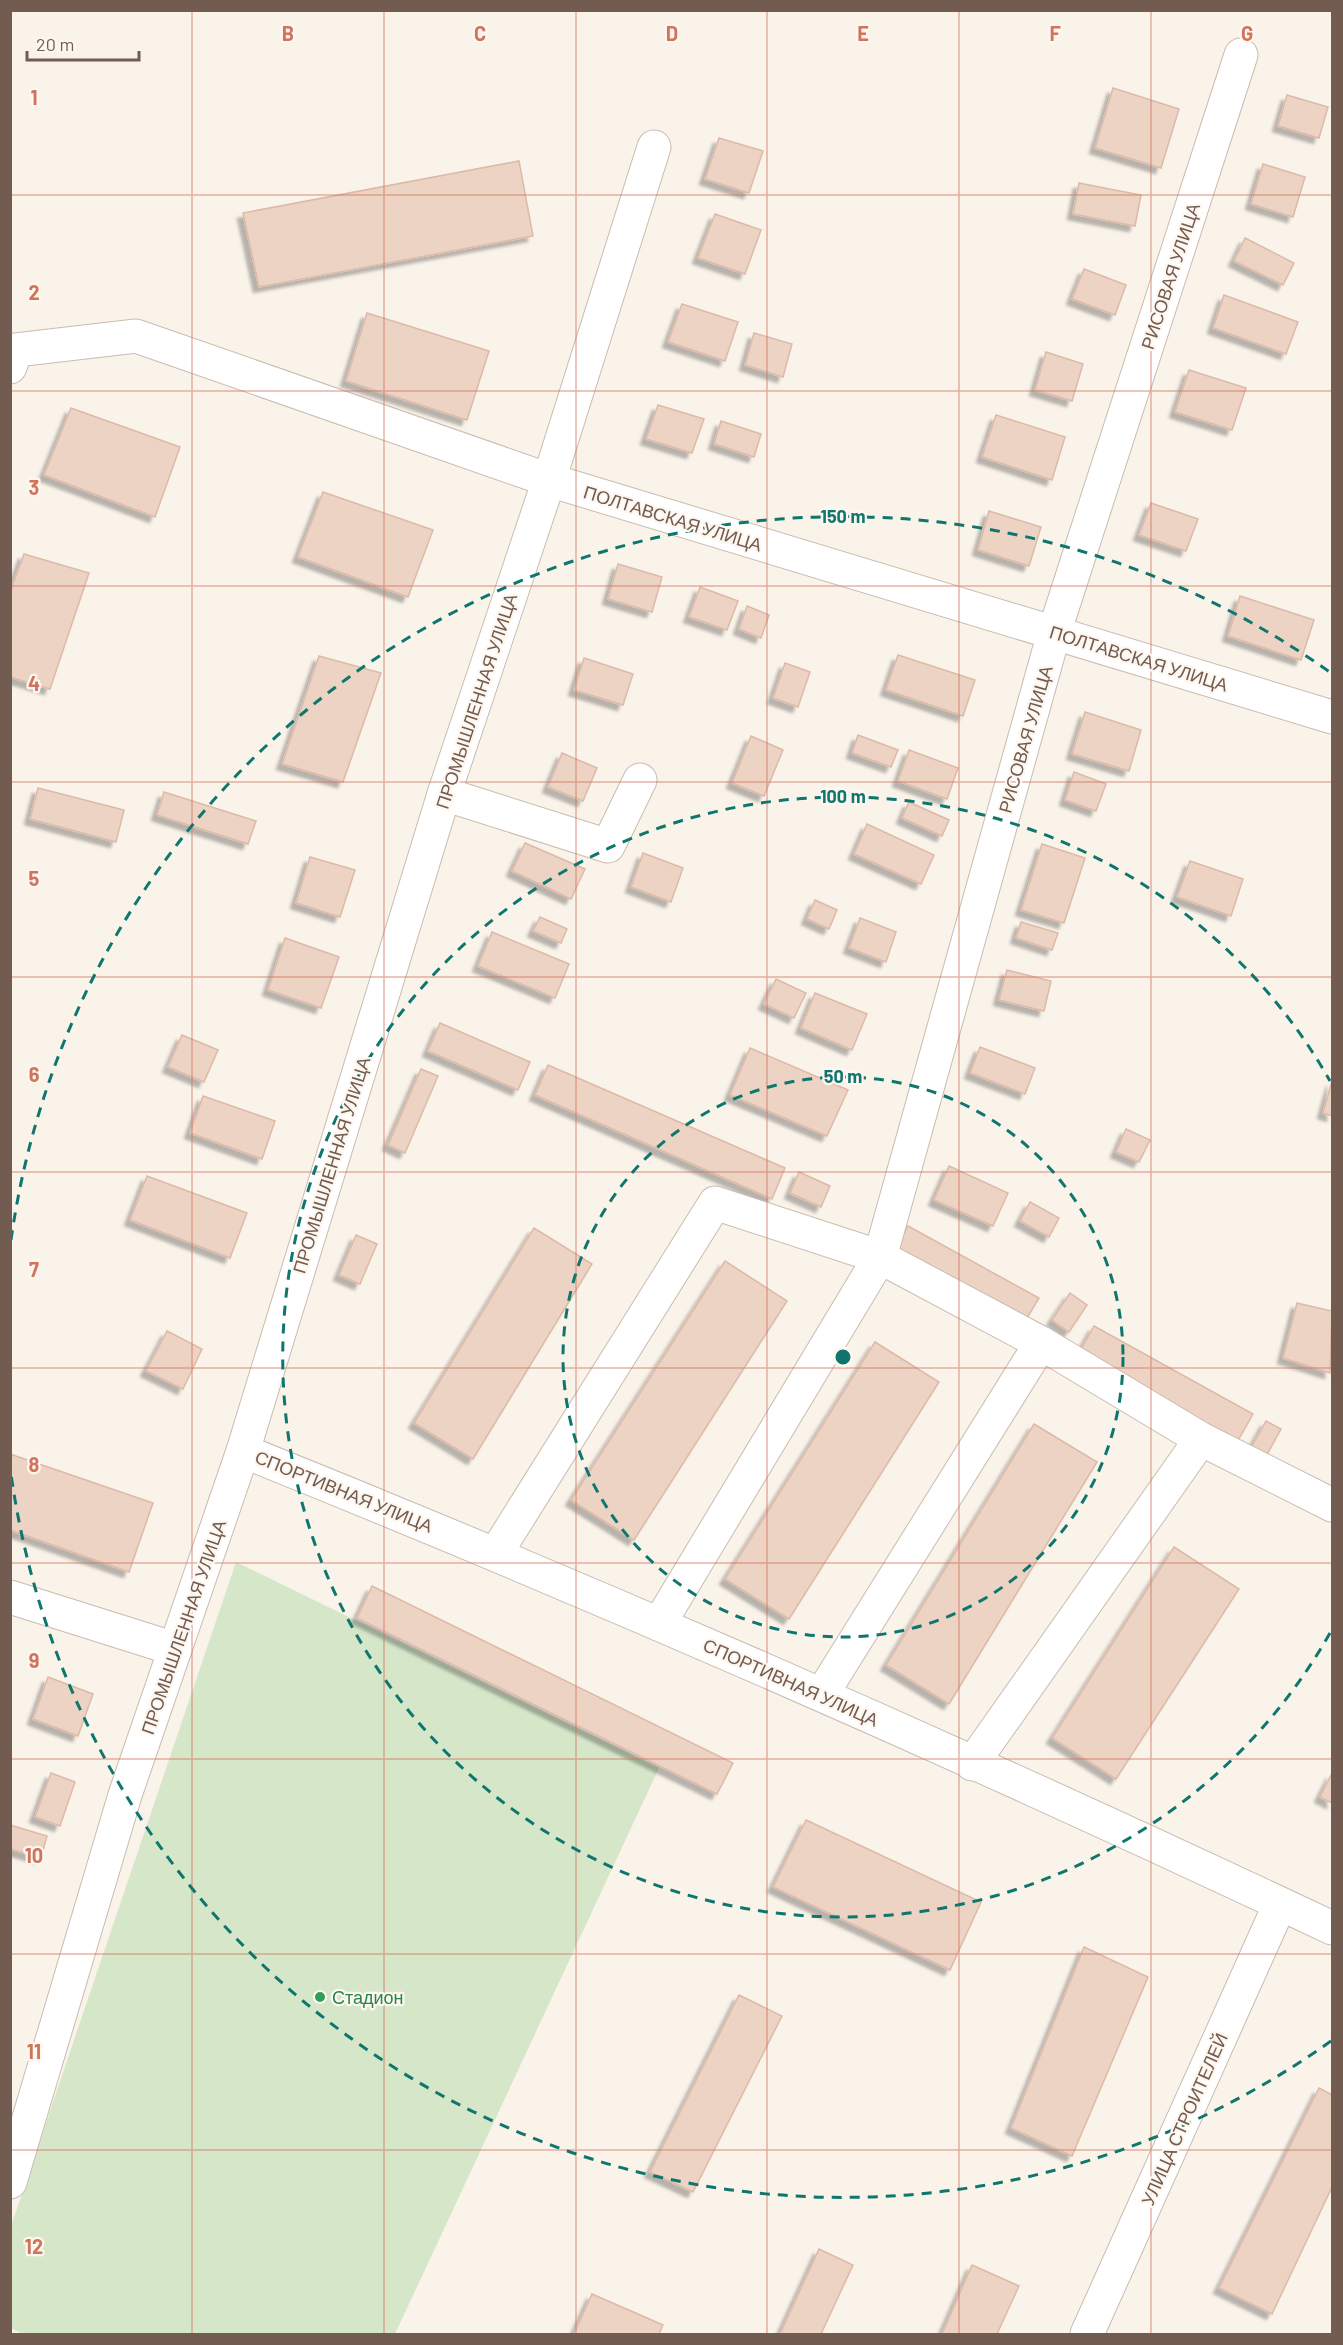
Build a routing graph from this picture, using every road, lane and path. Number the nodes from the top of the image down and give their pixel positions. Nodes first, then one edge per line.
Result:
1 (1241, 56) dead end
2 (654, 147) dead end
3 (13, 358) edge
4 (549, 480) junction
5 (1054, 633) junction
6 (1332, 717) edge
7 (640, 780) dead end
8 (444, 794) junction
9 (880, 1257) junction
10 (1041, 1342) junction
11 (1201, 1439) junction
12 (243, 1451) junction
13 (1332, 1504) edge
14 (496, 1553) junction
15 (10, 1597) edge
16 (658, 1624) junction
17 (175, 1648) junction
18 (822, 1694) junction
19 (972, 1764) junction
20 (1280, 1904) junction
21 (1332, 1928) edge
22 (10, 2182) edge
23 (1087, 2334) edge

1 - 5 street, РИСОВАЯ УЛИЦА
2 - 4 street, ПРОМЫШЛЕННАЯ УЛИЦА
3 - 4 street, ПОЛТАВСКАЯ УЛИЦА
4 - 5 street, ПОЛТАВСКАЯ УЛИЦА
4 - 8 street, ПРОМЫШЛЕННАЯ УЛИЦА
5 - 6 street, ПОЛТАВСКАЯ УЛИЦА
5 - 9 street, РИСОВАЯ УЛИЦА
7 - 8 street
8 - 12 street, ПРОМЫШЛЕННАЯ УЛИЦА
9 - 10 street
9 - 14 street
9 - 16 street, РИСОВАЯ УЛИЦА
10 - 11 street
10 - 18 street
11 - 13 street
11 - 19 street
12 - 14 street, СПОРТИВНАЯ УЛИЦА
12 - 17 street, ПРОМЫШЛЕННАЯ УЛИЦА
14 - 16 street, СПОРТИВНАЯ УЛИЦА
15 - 17 street
16 - 18 street, СПОРТИВНАЯ УЛИЦА
17 - 22 street, ПРОМЫШЛЕННАЯ УЛИЦА
18 - 19 street, СПОРТИВНАЯ УЛИЦА
19 - 20 street, СПОРТИВНАЯ УЛИЦА
20 - 21 street, СПОРТИВНАЯ УЛИЦА
20 - 23 street, УЛИЦА СТРОИТЕЛЕЙ

